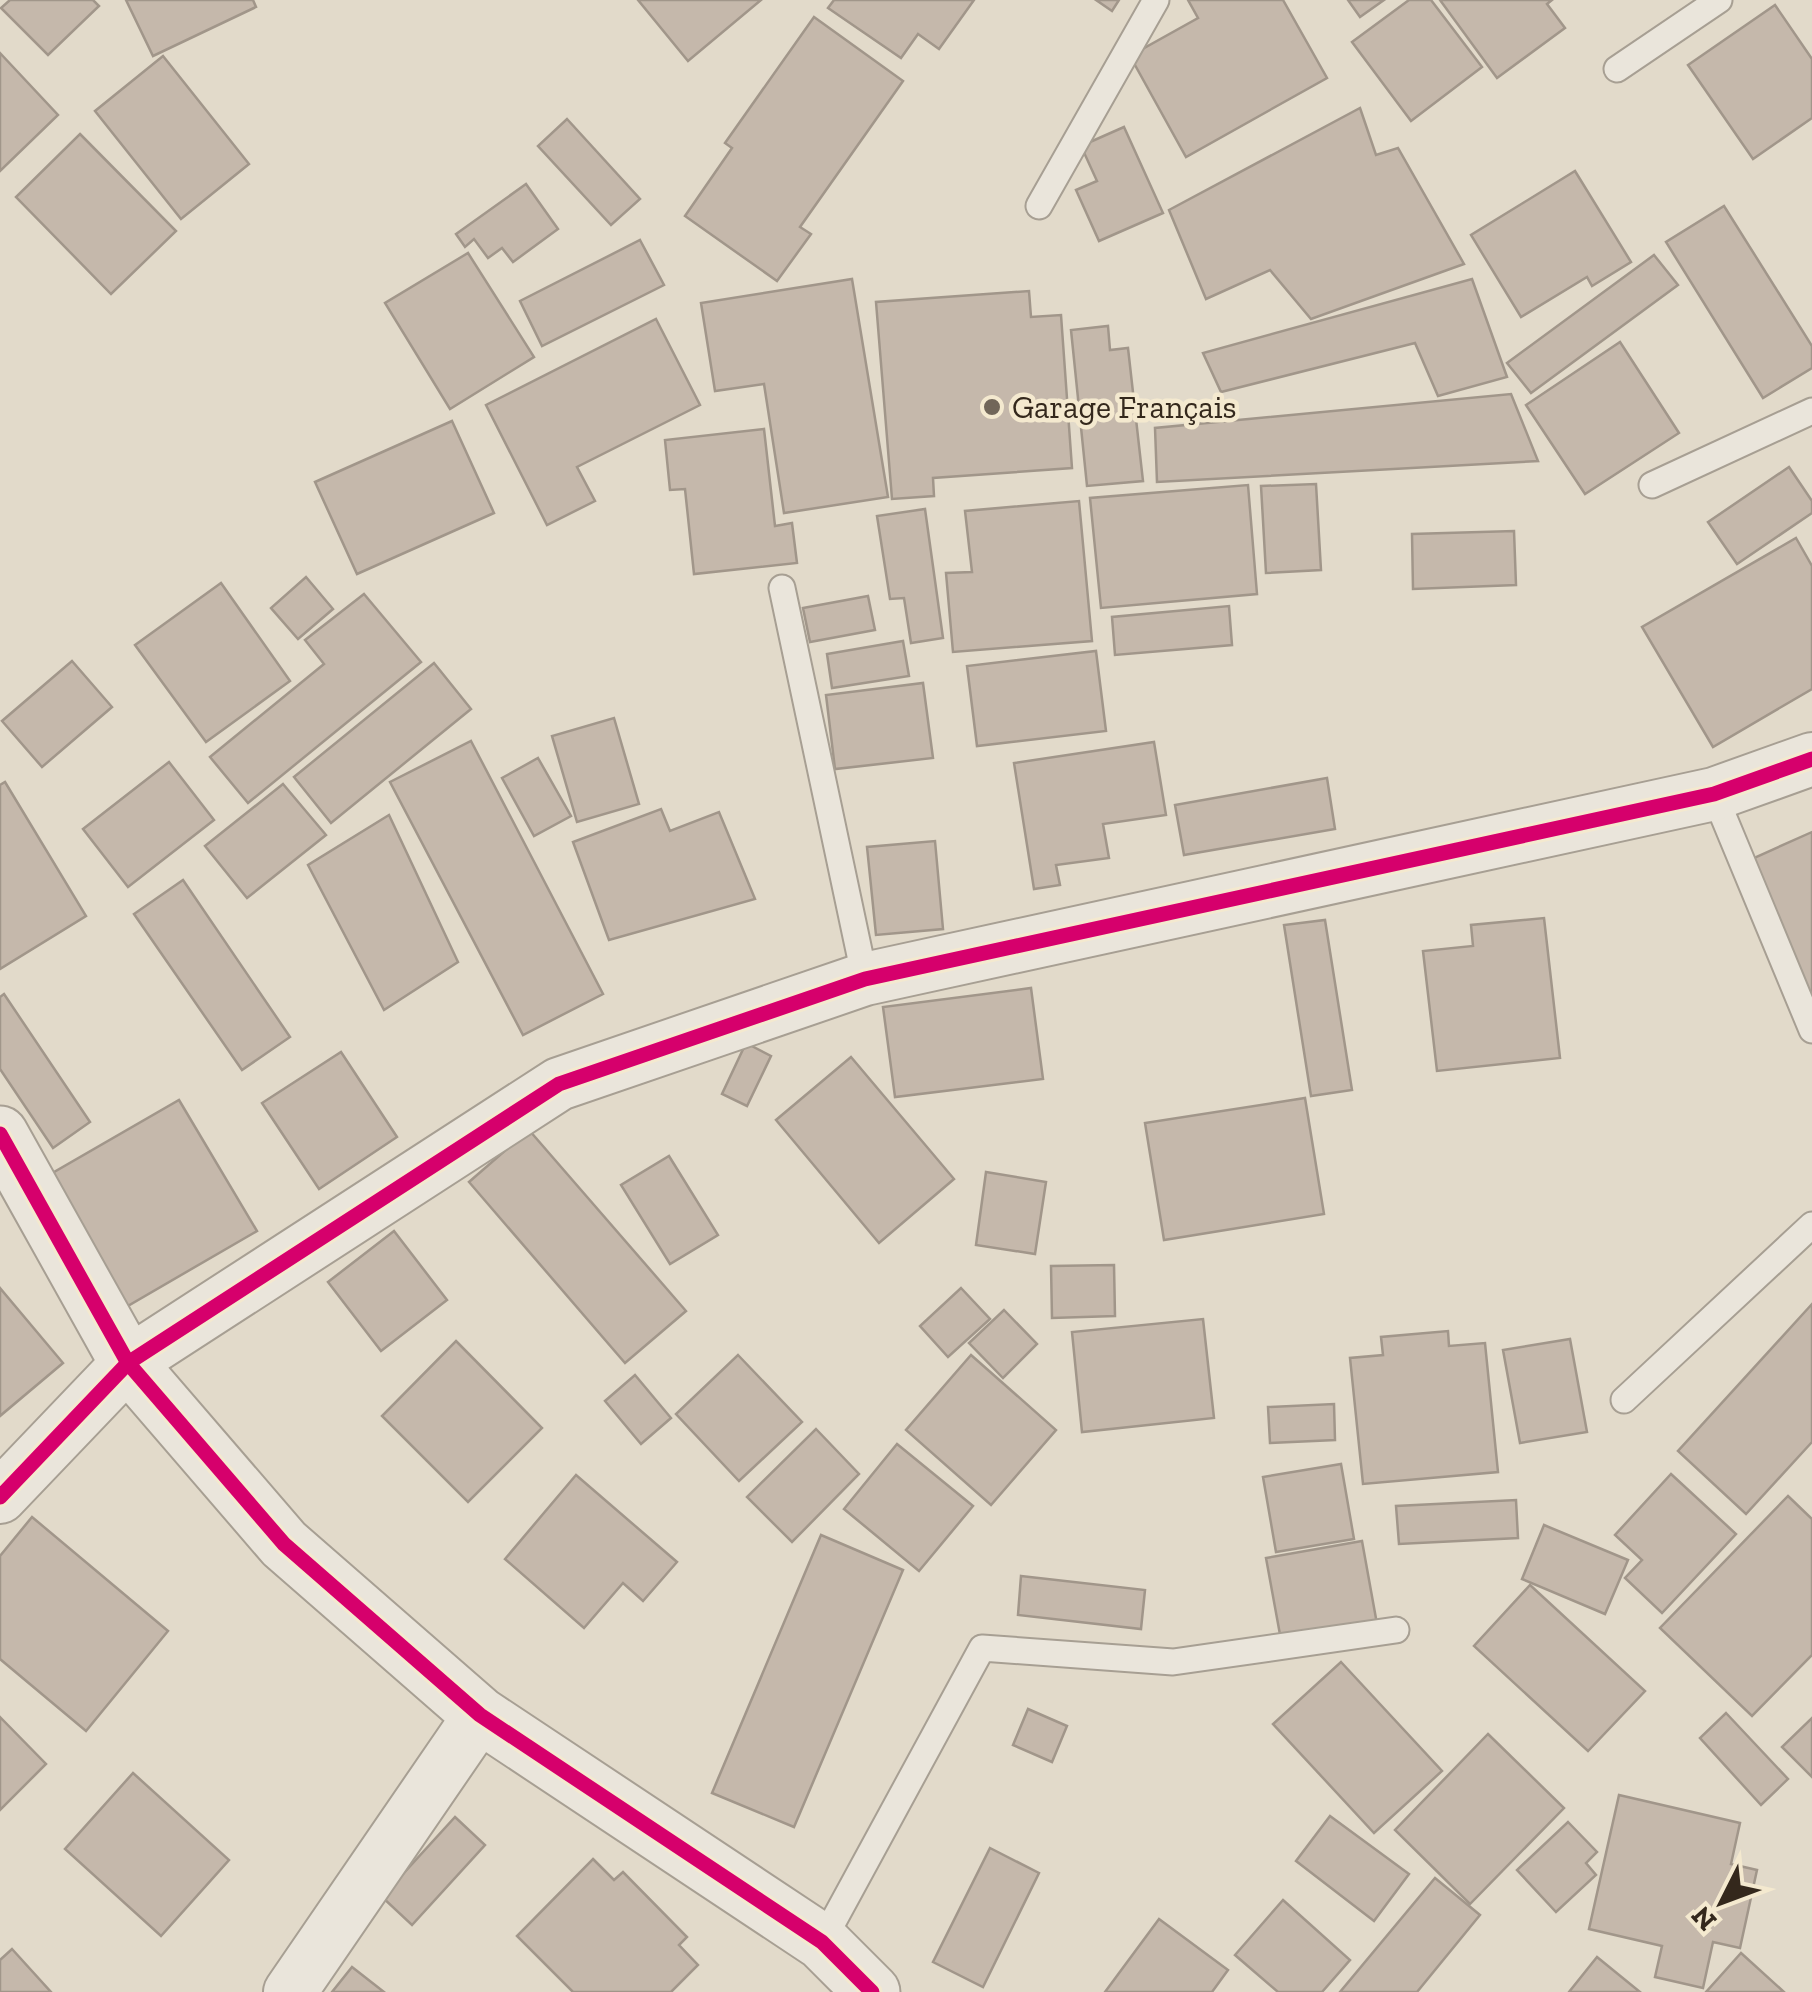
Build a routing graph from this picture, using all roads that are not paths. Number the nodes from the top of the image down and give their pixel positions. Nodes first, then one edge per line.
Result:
1 (1156, 0) edge
2 (1719, 0) edge
3 (1616, 69) dead end
4 (1039, 206) dead end
5 (1812, 410) edge
6 (1652, 485) dead end
7 (782, 588) dead end
8 (1812, 759) edge
9 (1714, 794) junction
10 (865, 979) junction
11 (1812, 1030) edge
12 (0, 1134) edge
13 (1812, 1225) edge
14 (128, 1364) junction
15 (1624, 1400) dead end
16 (0, 1497) edge
17 (1396, 1630) dead end
18 (480, 1715) junction
19 (822, 1942) junction
20 (290, 1992) edge
21 (872, 1992) edge

1 - 4 lane
2 - 3 lane
5 - 6 lane
7 - 10 lane
8 - 9 street
9 - 10 street
9 - 11 lane
10 - 14 street
12 - 14 street
13 - 15 lane
14 - 16 street
14 - 18 street
17 - 19 lane
18 - 19 street
18 - 20 street
19 - 21 street

